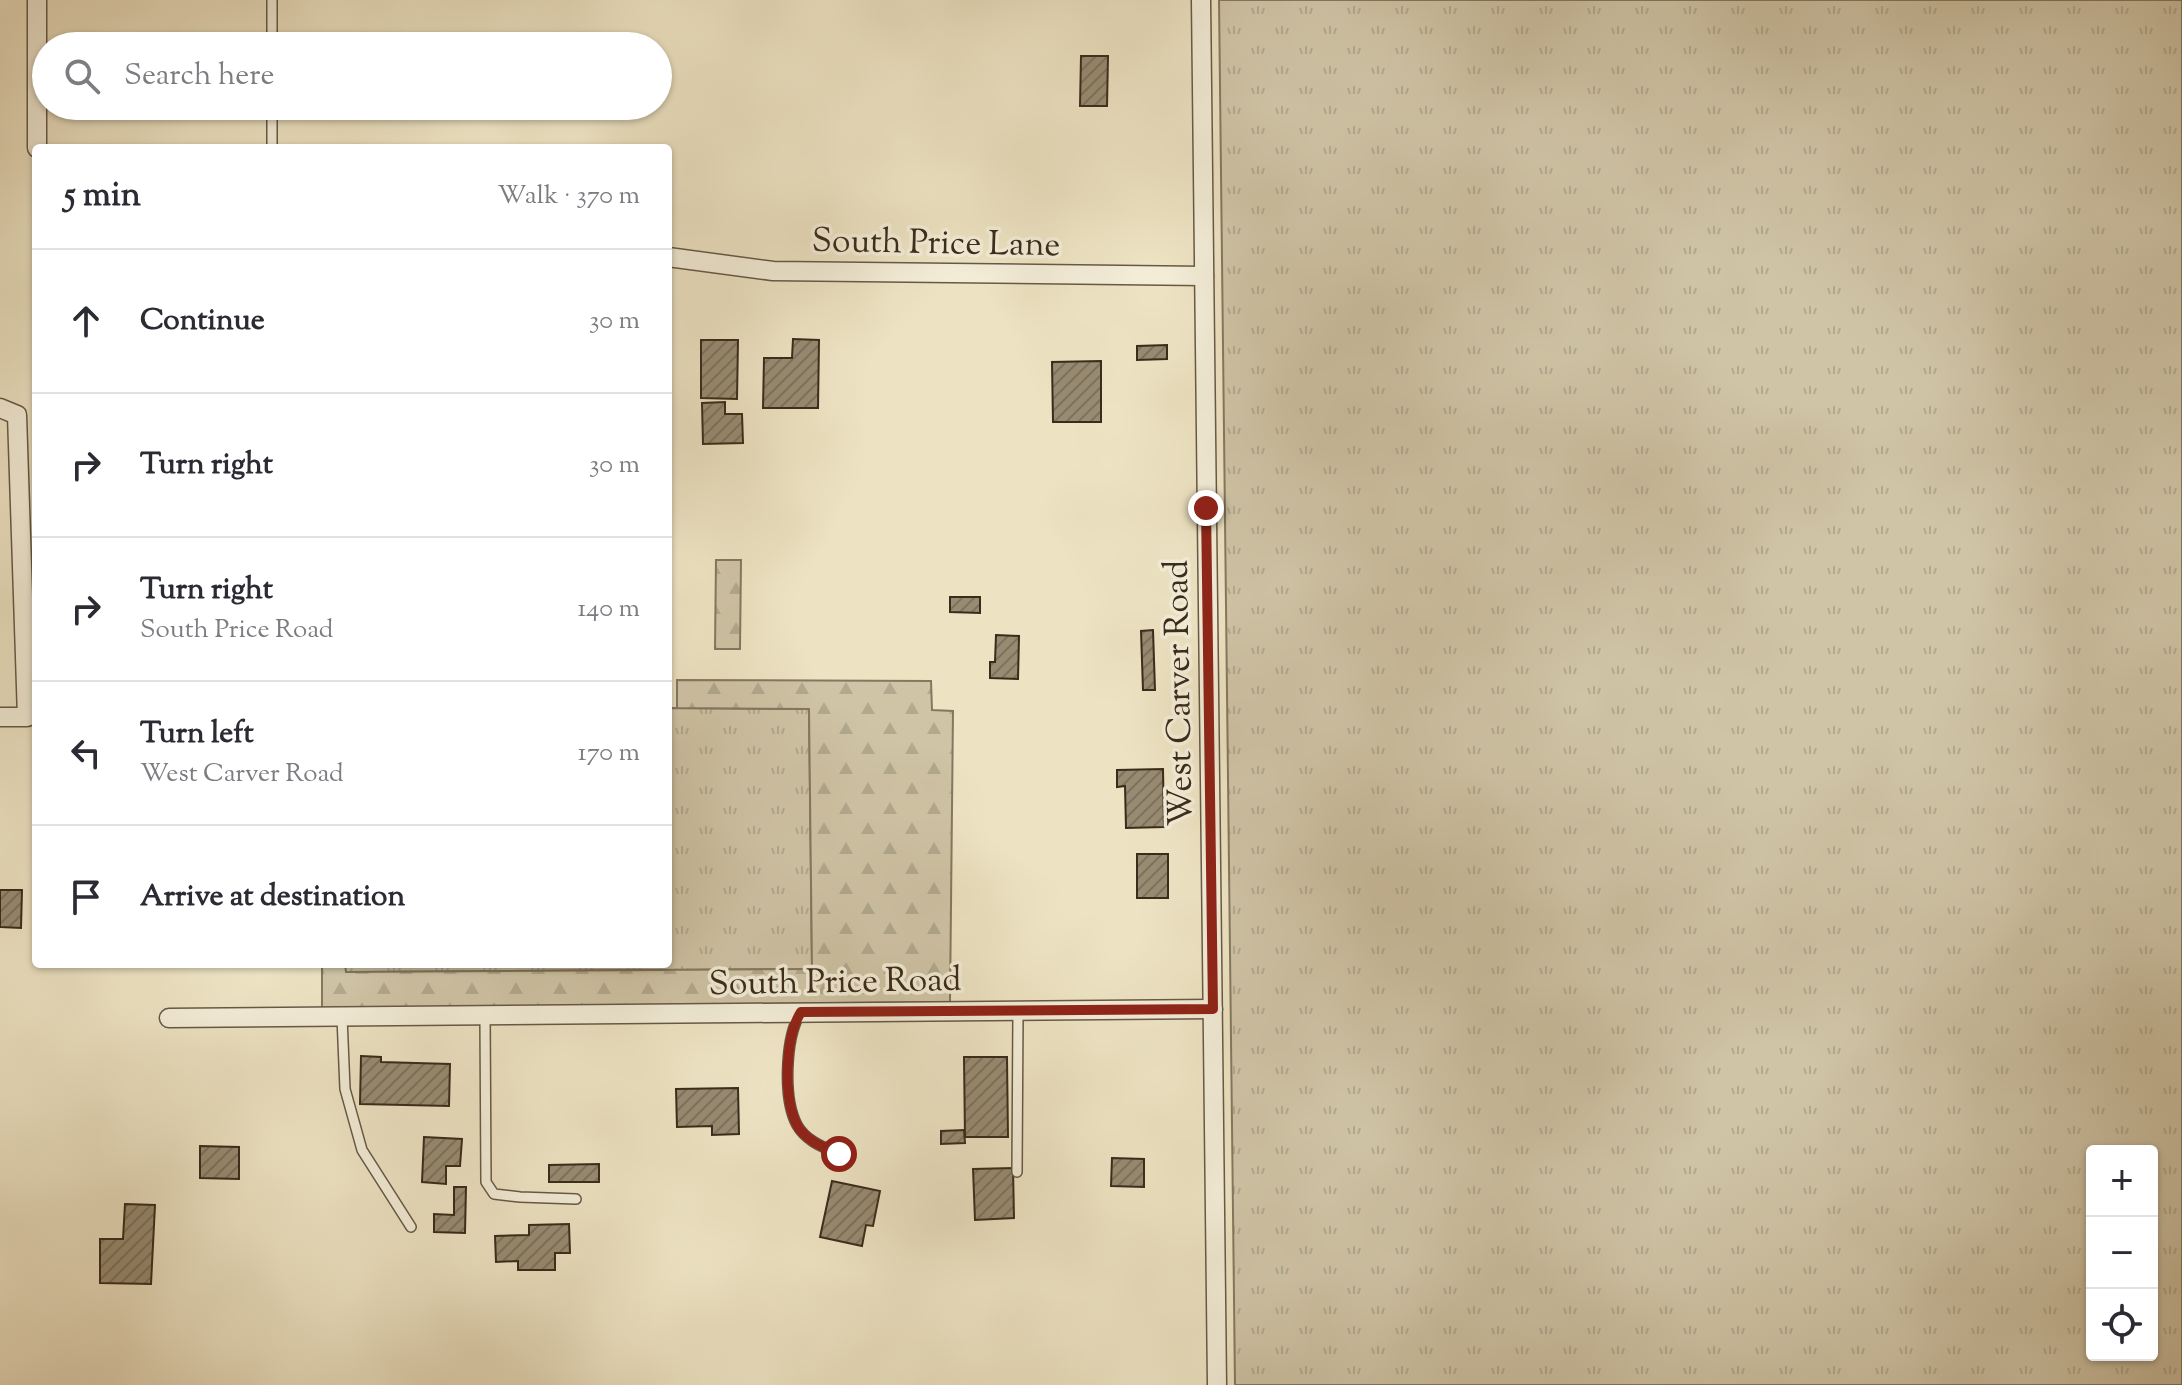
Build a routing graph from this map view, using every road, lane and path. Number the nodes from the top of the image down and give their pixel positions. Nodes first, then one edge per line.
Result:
1 (37, 0) edge
2 (272, 0) edge
3 (1201, 0) edge
4 (37, 32) edge
5 (272, 32) edge
6 (37, 120) edge
7 (272, 120) edge
8 (37, 144) edge
9 (272, 144) edge
10 (672, 258) edge
11 (1188, 276) junction
12 (0, 408) edge
13 (0, 717) edge
14 (32, 717) edge
15 (1213, 1009) junction
16 (1018, 1010) junction
17 (801, 1012) junction
18 (485, 1015) junction
19 (342, 1017) junction
20 (169, 1018) dead end
21 (839, 1154) dead end
22 (1017, 1172) dead end
23 (576, 1199) dead end
24 (411, 1227) dead end
25 (1217, 1385) edge

1 - 4 street
2 - 5 lane
3 - 11 street, West Carver Road
6 - 8 street
7 - 9 lane
10 - 11 street, South Price Lane
11 - 15 street, West Carver Road
12 - 14 street
13 - 14 street
15 - 16 street, South Price Road
15 - 25 street, West Carver Road
16 - 17 street, South Price Road
16 - 22 lane
17 - 18 street, South Price Road
17 - 21 lane
18 - 19 street, South Price Road
18 - 23 lane
19 - 20 street, South Price Road
19 - 24 lane

